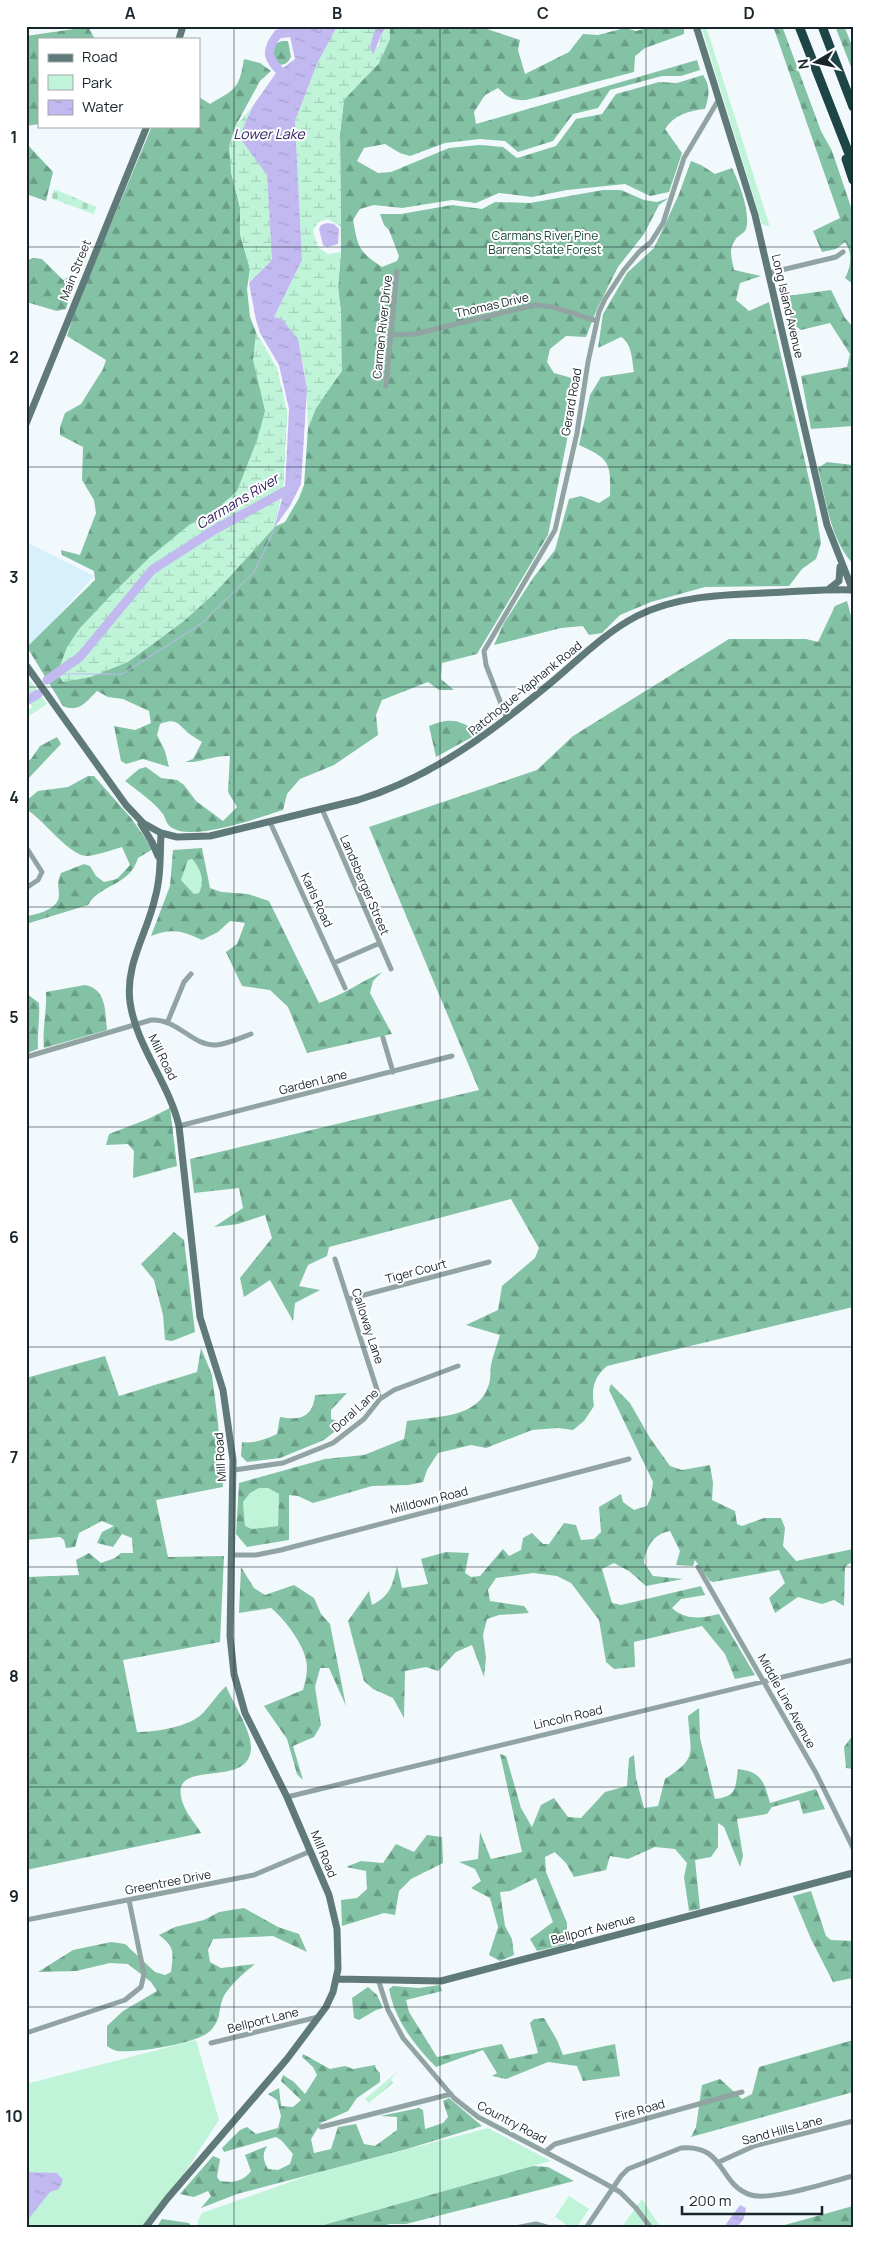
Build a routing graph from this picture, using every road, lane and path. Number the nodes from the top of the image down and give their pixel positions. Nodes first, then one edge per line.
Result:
1 (183, 26) edge
2 (696, 26) edge
3 (799, 26) edge
4 (822, 26) edge
5 (179, 38) edge
6 (719, 99) junction
7 (853, 107) edge
8 (837, 122) junction
9 (146, 128) edge
10 (853, 164) edge
11 (853, 180) edge
12 (843, 252) dead end
13 (397, 270) dead end
14 (769, 273) junction
15 (597, 321) junction
16 (390, 335) junction
17 (386, 386) dead end
18 (26, 424) edge
19 (840, 562) junction
20 (853, 577) edge
21 (829, 589) junction
22 (818, 591) junction
23 (853, 592) edge
24 (26, 665) edge
25 (507, 720) junction
26 (322, 809) junction
27 (137, 818) junction
28 (270, 822) junction
29 (161, 833) junction
30 (26, 847) edge
31 (160, 864) junction
32 (26, 888) edge
33 (380, 943) junction
34 (334, 963) junction
35 (391, 969) dead end
36 (191, 974) dead end
37 (346, 988) dead end
38 (168, 1021) junction
39 (136, 1024) junction
40 (250, 1034) dead end
41 (383, 1038) dead end
42 (452, 1056) dead end
43 (26, 1057) edge
44 (393, 1072) junction
45 (179, 1126) junction
46 (335, 1259) dead end
47 (488, 1262) dead end
48 (349, 1299) junction
49 (458, 1366) dead end
50 (380, 1399) junction
51 (629, 1460) dead end
52 (234, 1470) junction
53 (232, 1555) junction
54 (698, 1566) dead end
55 (853, 1660) edge
56 (764, 1681) junction
57 (288, 1797) junction
58 (853, 1848) edge
59 (311, 1851) junction
60 (853, 1873) edge
61 (129, 1900) junction
62 (26, 1920) edge
63 (336, 1978) junction
64 (378, 1979) junction
65 (318, 2017) junction
66 (26, 2032) edge
67 (211, 2043) dead end
68 (742, 2092) dead end
69 (451, 2094) junction
70 (853, 2121) edge
71 (321, 2127) dead end
72 (546, 2151) junction
73 (719, 2162) junction
74 (853, 2176) edge
75 (145, 2228) edge
76 (514, 2228) edge
77 (550, 2228) edge
78 (586, 2228) edge
79 (651, 2228) edge

1 - 5 main road
2 - 6 main road, Long Island Avenue
3 - 8 highway
4 - 7 highway
6 - 14 main road, Long Island Avenue
6 - 15 street, Gerard Road
8 - 10 highway
8 - 11 highway
9 - 18 main road, Main Street
12 - 14 street
13 - 16 street, Carmen River Drive
14 - 19 main road, Long Island Avenue
15 - 16 street, Thomas Drive
15 - 25 street, Gerard Road
16 - 17 street, Carmen River Drive
19 - 20 main road
19 - 21 main road
19 - 23 main road, Long Island Avenue
21 - 22 main road, Patchogue-Yaphank Road
21 - 23 main road, Patchogue-Yaphank Road
22 - 23 main road, Patchogue-Yaphank Road
22 - 25 main road, Patchogue-Yaphank Road
24 - 27 main road
25 - 26 main road, Patchogue-Yaphank Road
26 - 28 main road, Patchogue-Yaphank Road
26 - 33 street, Landsberger Street
27 - 29 main road
27 - 31 main road
28 - 29 main road, Patchogue-Yaphank Road
28 - 34 street, Karls Road
29 - 31 main road, Mill Road
30 - 32 street
31 - 39 main road, Mill Road
33 - 34 street
33 - 35 street, Landsberger Street
34 - 37 street, Karls Road
36 - 38 street
38 - 39 street
38 - 40 street
39 - 43 street
39 - 45 main road, Mill Road
41 - 44 street
42 - 44 street, Garden Lane
44 - 45 street, Garden Lane
45 - 52 main road, Mill Road
46 - 48 street, Calloway Lane
47 - 48 street, Tiger Court
48 - 50 street, Calloway Lane
49 - 50 street, Doral Lane
50 - 52 street, Doral Lane
51 - 53 street, Milldown Road
52 - 53 main road, Mill Road
53 - 57 main road, Mill Road
54 - 56 street, Middle Line Avenue
55 - 56 street, Lincoln Road
56 - 57 street, Lincoln Road
56 - 58 street, Middle Line Avenue
57 - 59 main road, Mill Road
59 - 61 street, Greentree Drive
59 - 63 main road, Mill Road
60 - 64 main road, Bellport Avenue
61 - 62 street, Greentree Drive
61 - 66 street
63 - 64 main road, Bellport Avenue
63 - 65 main road, Mill Road
64 - 69 street, Country Road
65 - 67 street, Bellport Lane
65 - 75 main road, Mill Road
68 - 72 street, Fire Road
69 - 71 street
69 - 72 street, Country Road
70 - 73 street, Sand Hills Lane
72 - 79 street, Country Road, bridge
73 - 74 street
73 - 78 street
76 - 77 street

